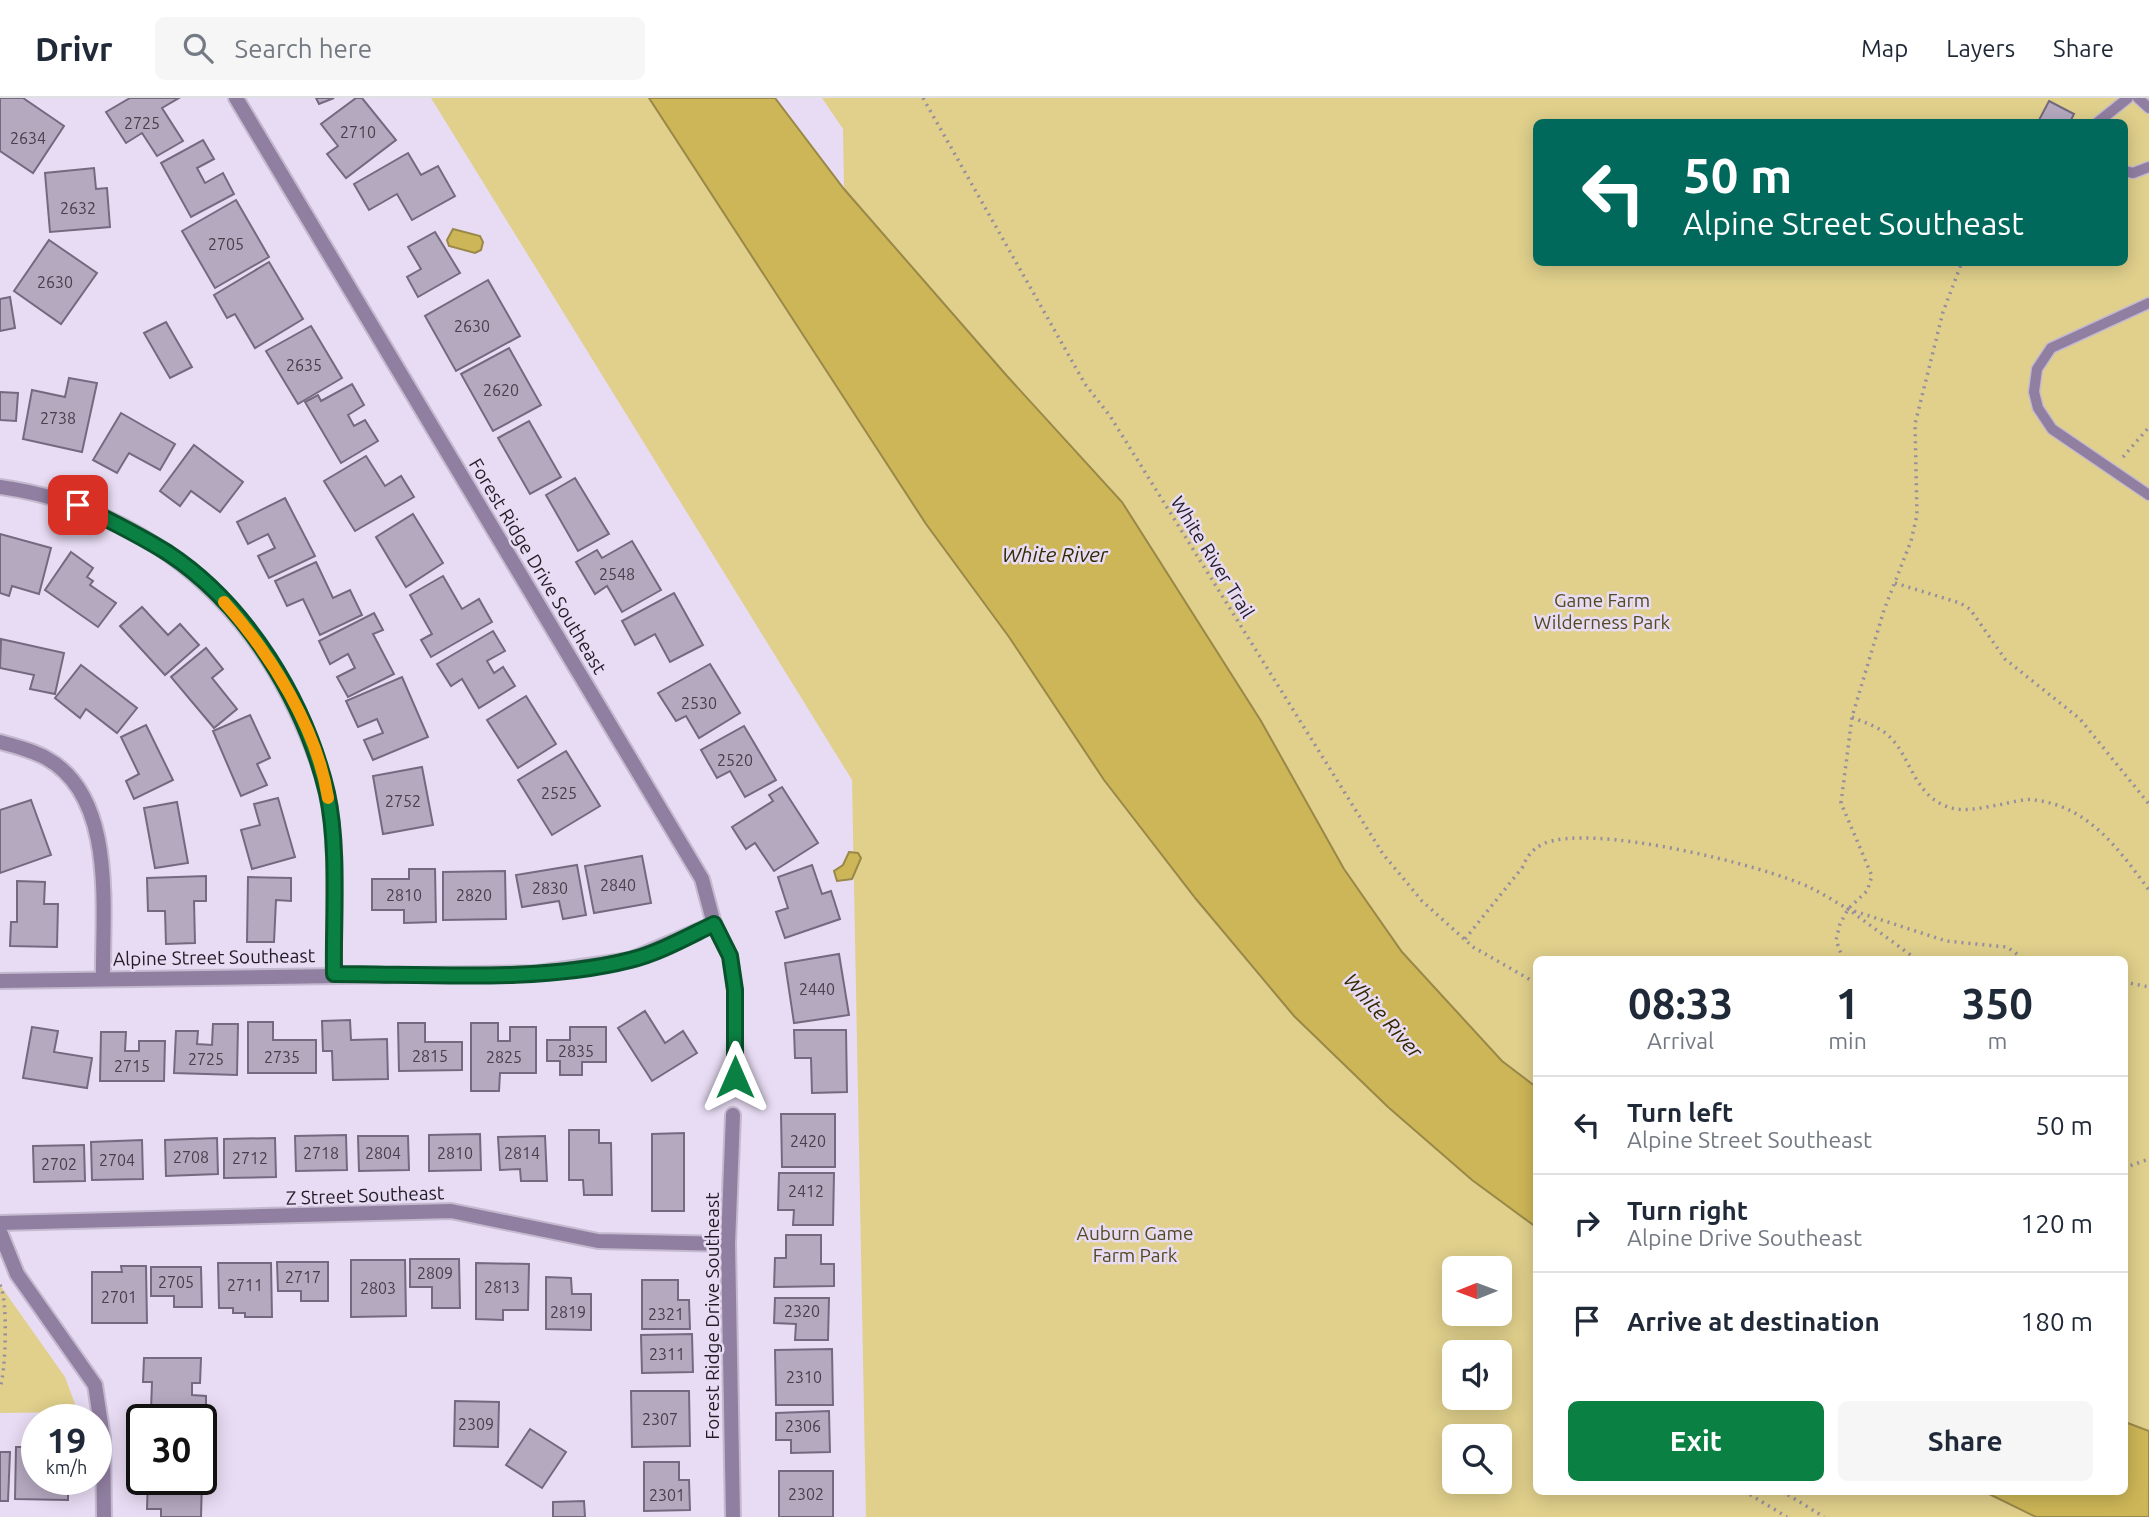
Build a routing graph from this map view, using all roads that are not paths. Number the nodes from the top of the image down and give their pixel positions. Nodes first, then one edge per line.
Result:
1 (236, 98) edge
2 (2128, 98) edge
3 (2138, 98) edge
4 (2149, 108) edge
5 (2102, 119) edge
6 (2149, 167) edge
7 (2128, 172) edge
8 (2149, 303) edge
9 (0, 487) edge
10 (2149, 495) edge
11 (0, 742) edge
12 (714, 924) junction
13 (334, 974) junction
14 (103, 979) junction
15 (0, 981) edge
16 (735, 1077) dead end
17 (733, 1115) dead end
18 (0, 1223) edge
19 (0, 1232) edge
20 (728, 1244) junction
21 (104, 1517) edge
22 (733, 1517) edge

1 - 12 street, Forest Ridge Drive Southeast
2 - 5 lane
3 - 4 lane
6 - 7 lane
8 - 10 lane
9 - 13 street
11 - 14 street
12 - 13 street, Alpine Street Southeast
12 - 16 street, Forest Ridge Drive Southeast
13 - 14 street, Alpine Street Southeast
14 - 15 street, Alpine Street Southeast
17 - 20 street, Forest Ridge Drive Southeast
18 - 20 street, Z Street Southeast
19 - 21 street
20 - 22 street, Forest Ridge Drive Southeast

